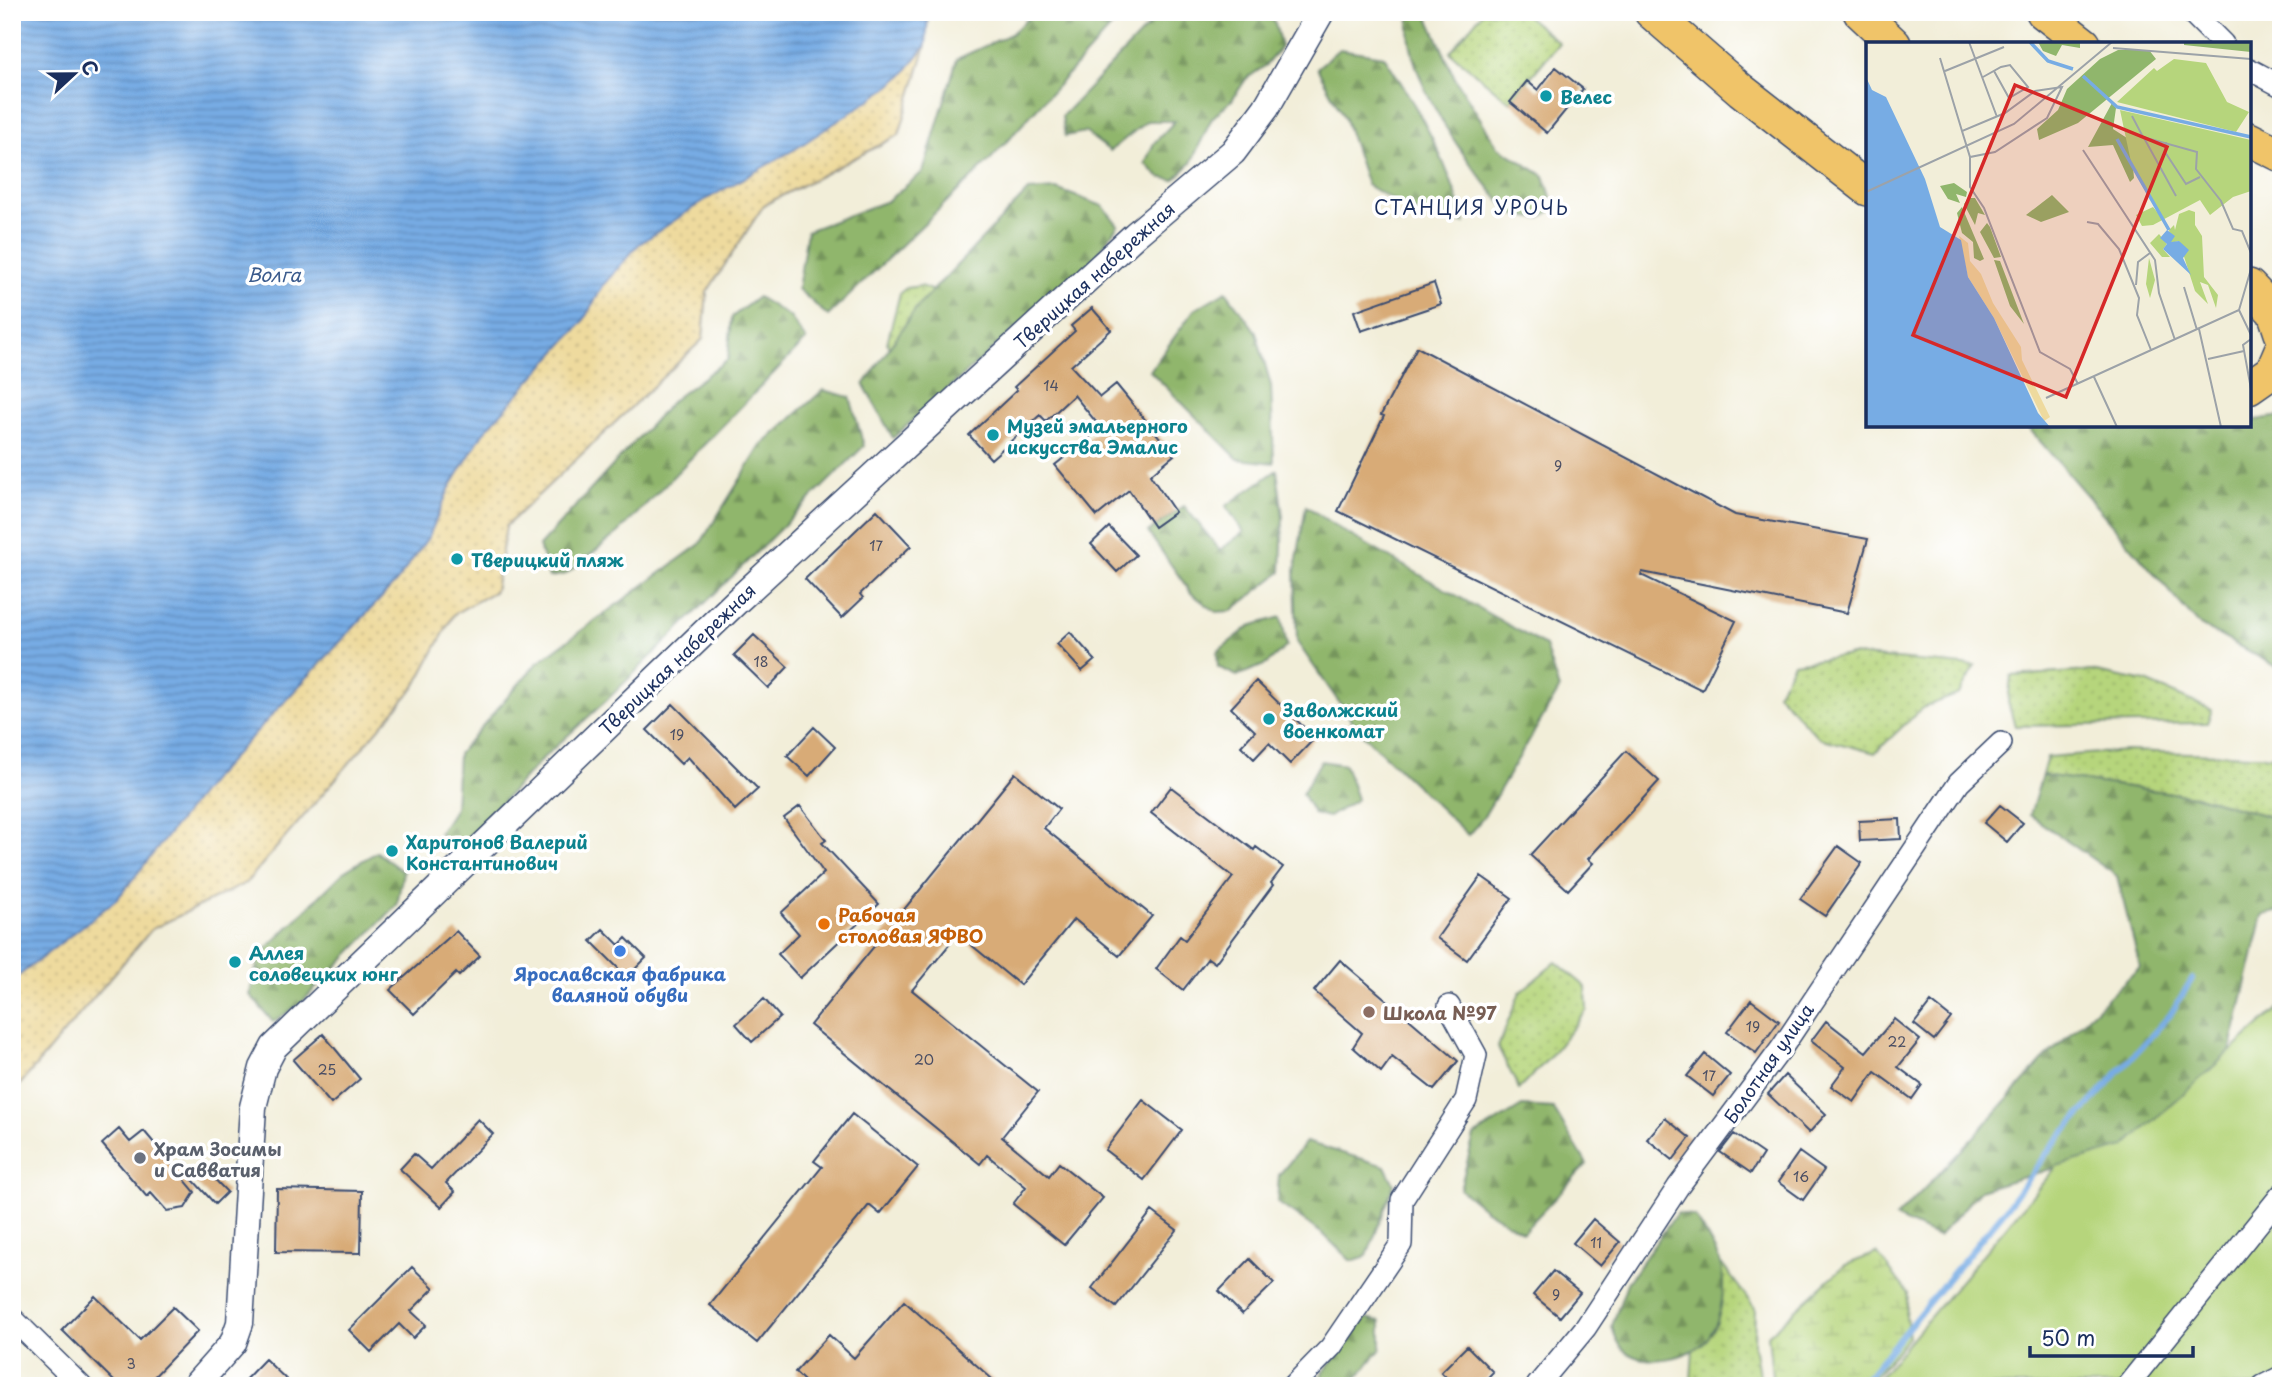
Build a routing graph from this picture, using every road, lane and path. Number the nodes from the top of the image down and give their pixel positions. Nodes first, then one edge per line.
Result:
1 (1321, 12) edge
2 (1651, 12) edge
3 (1860, 12) edge
4 (2043, 12) edge
5 (2191, 12) edge
6 (1892, 42) edge
7 (2081, 42) edge
8 (2221, 42) edge
9 (2251, 71) edge
10 (2281, 86) edge
11 (2251, 140) edge
12 (2281, 155) edge
13 (1866, 187) edge
14 (2281, 281) edge
15 (2251, 282) edge
16 (2251, 283) edge
17 (2251, 284) edge
18 (2281, 299) edge
19 (2281, 333) edge
20 (2281, 350) edge
21 (2281, 376) edge
22 (2251, 386) edge
23 (2251, 386) edge
24 (2001, 743) dead end
25 (1449, 1006) dead end
26 (2281, 1195) edge
27 (12, 1318) edge
28 (2281, 1377) edge
29 (81, 1386) edge
30 (195, 1386) edge
31 (1293, 1386) edge
32 (1537, 1386) edge
33 (2127, 1386) edge
34 (2263, 1386) edge

1 - 30 street, Тверицкая набережная
2 - 13 main road
3 - 6 main road
4 - 7 main road
5 - 8 street
9 - 10 street
11 - 12 main road
14 - 15 main road
16 - 18 main road
17 - 19 main road
20 - 22 main road
21 - 23 main road
24 - 32 street, Болотная улица
25 - 31 street
26 - 33 street
27 - 29 street
28 - 34 street

